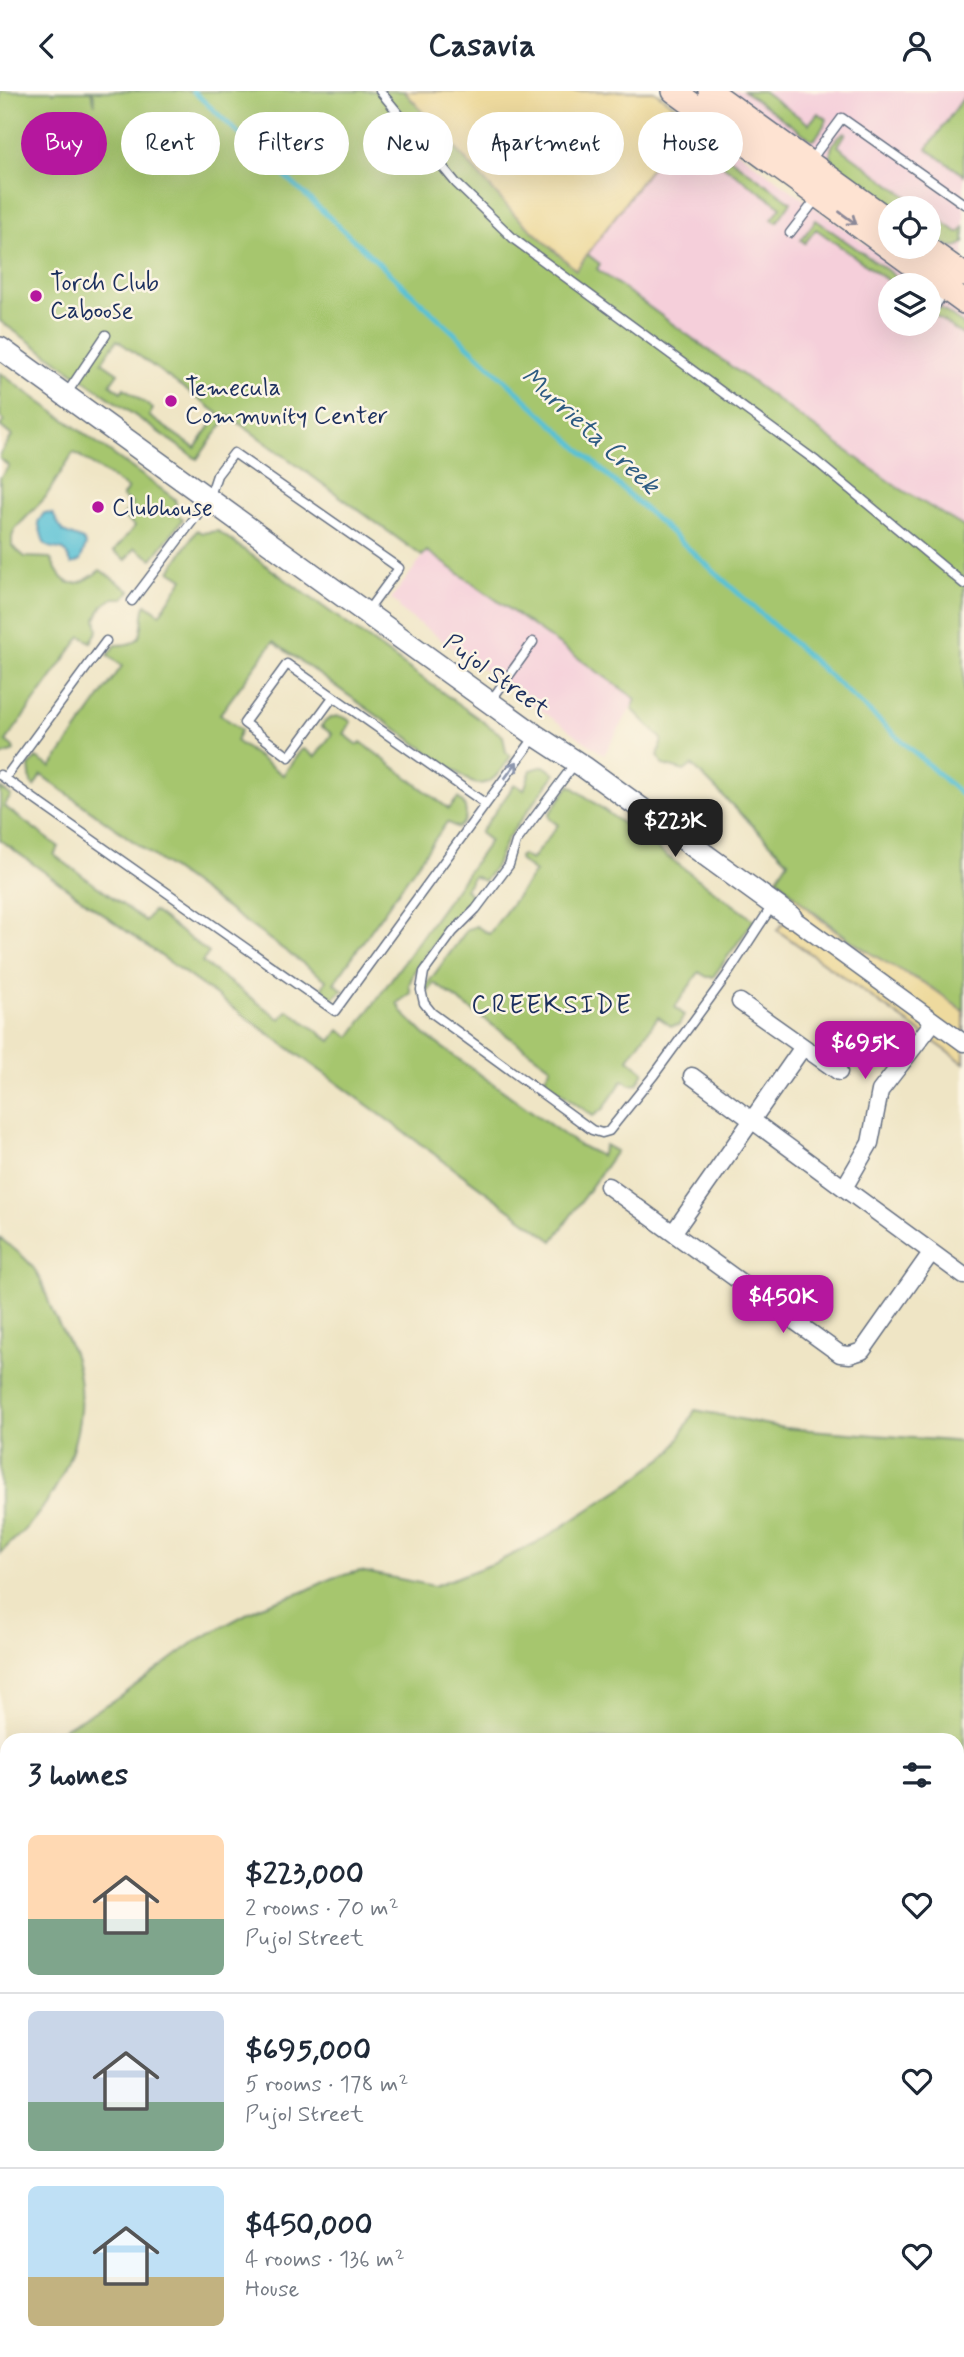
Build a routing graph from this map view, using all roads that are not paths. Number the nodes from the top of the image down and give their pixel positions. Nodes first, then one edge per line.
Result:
1 (380, 91) edge
2 (674, 91) edge
3 (714, 98) edge
4 (802, 171) junction
5 (825, 187) junction
6 (964, 204) edge
7 (878, 215) edge
8 (790, 233) dead end
9 (937, 259) edge
10 (960, 281) edge
11 (941, 301) edge
12 (106, 335) dead end
13 (0, 348) edge
14 (65, 395) junction
15 (209, 499) junction
16 (964, 584) edge
17 (132, 601) dead end
18 (366, 613) junction
19 (106, 641) dead end
20 (533, 642) dead end
21 (333, 697) junction
22 (489, 702) junction
23 (535, 735) junction
24 (576, 762) junction
25 (3, 776) edge
26 (486, 804) junction
27 (773, 904) junction
28 (791, 916) joint
29 (740, 1002) dead end
30 (934, 1021) junction
31 (964, 1043) edge
32 (803, 1047) junction
33 (839, 1072) dead end
34 (692, 1076) dead end
35 (752, 1120) junction
36 (608, 1186) dead end
37 (844, 1188) junction
38 (673, 1233) junction
39 (931, 1253) junction
40 (964, 1276) edge

1 - 16 lane
2 - 3 main road
3 - 4 main road
4 - 5 main road
4 - 6 lane
5 - 7 main road
5 - 8 lane
5 -> 10 main road
9 - 10 main road
10 - 11 lane
12 - 14 lane
13 - 14 street, Pujol Street
14 - 15 street, Pujol Street
15 - 17 lane
15 - 18 street, Pujol Street
15 - 18 lane
18 - 22 street, Pujol Street
19 - 25 lane
20 - 22 lane
21 - 21 lane
21 - 26 lane
22 - 23 street, Pujol Street
23 - 24 street, Pujol Street
26 -> 23 lane
24 - 27 street, Pujol Street
24 - 27 lane
25 - 26 lane
27 - 28 street, Pujol Street
28 - 30 street, Pujol Street
29 - 32 street
30 - 31 street, Pujol Street
30 - 37 street
32 - 33 street
32 - 35 street
34 - 35 street
35 - 37 street
35 - 38 street
36 - 38 street
37 - 39 street
38 - 39 street
39 - 40 street

